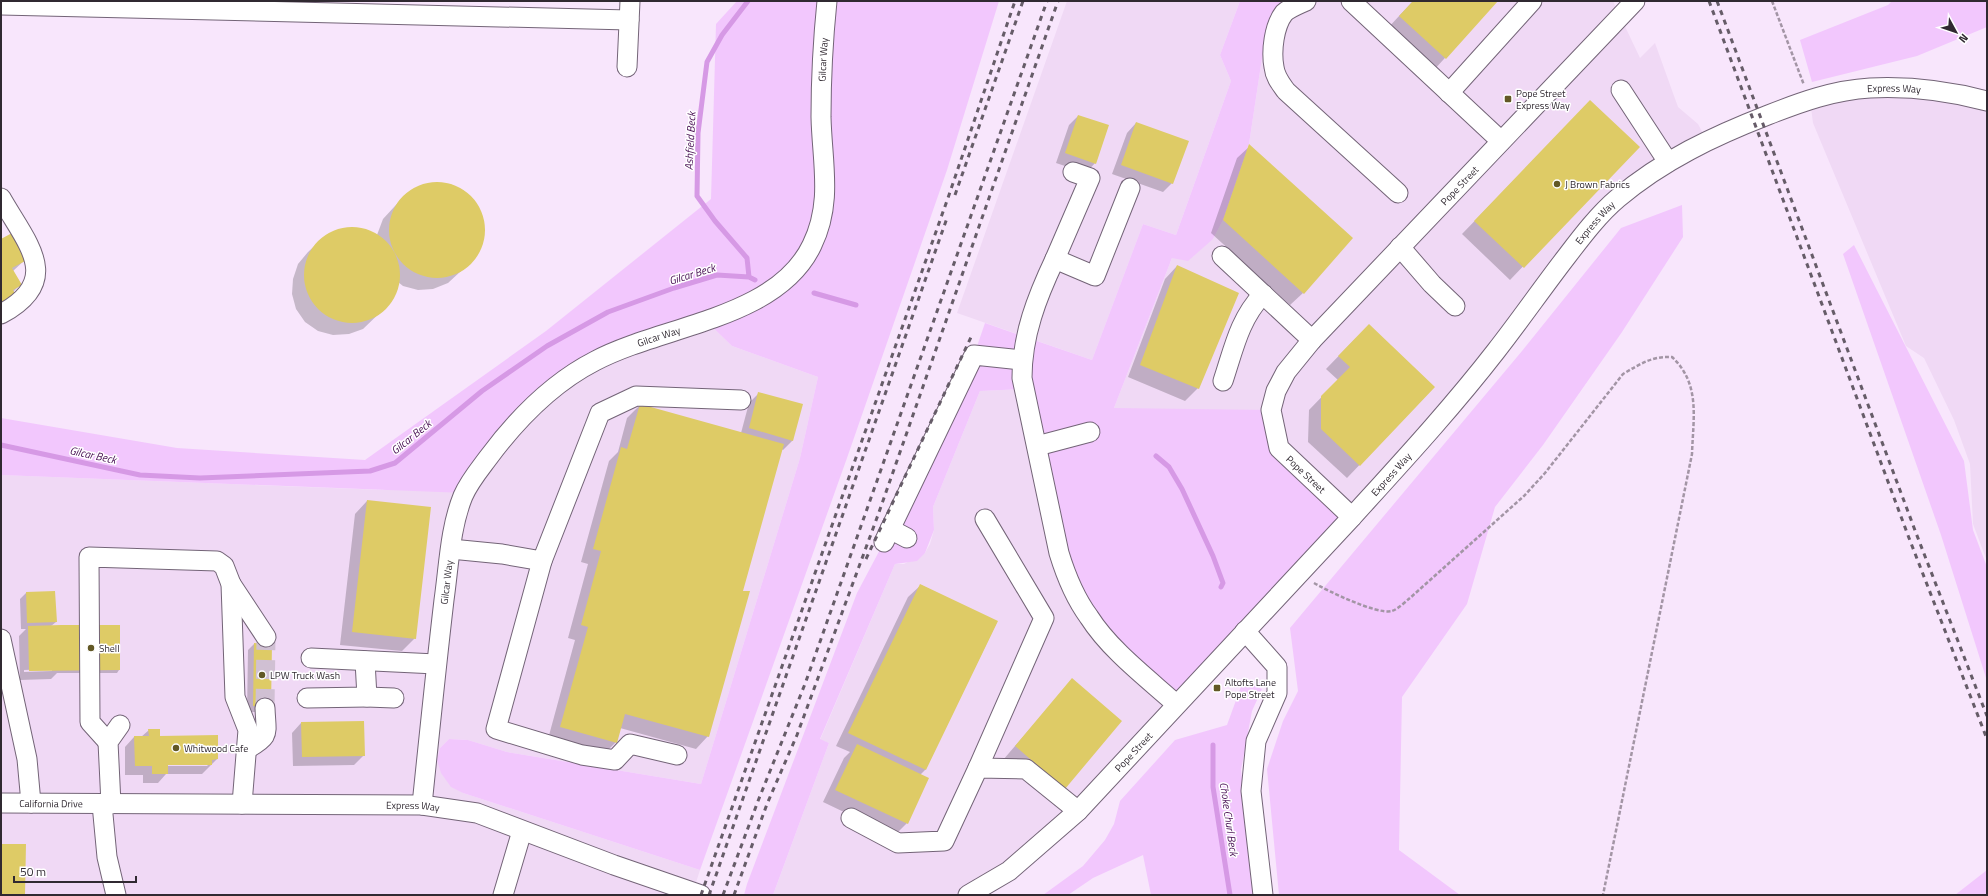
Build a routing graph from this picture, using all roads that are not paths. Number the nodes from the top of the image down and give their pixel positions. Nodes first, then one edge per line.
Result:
1 (630, 1) edge
2 (827, 1) edge
3 (1306, 1) edge
4 (1351, 1) edge
5 (1532, 1) edge
6 (1635, 1) edge
7 (1, 5) edge
8 (629, 20) junction
9 (627, 67) dead end
10 (1621, 90) dead end
11 (1449, 93) junction
12 (1987, 100) edge
13 (1501, 141) junction
14 (1668, 162) junction
15 (1073, 172) dead end
16 (1130, 188) dead end
17 (1398, 193) dead end
18 (3, 207) edge
19 (1400, 248) junction
20 (1222, 256) dead end
21 (1055, 259) junction
22 (1263, 294) junction
23 (1455, 306) dead end
24 (1, 314) edge
25 (1312, 340) junction
26 (1022, 360) junction
27 (1223, 381) dead end
28 (741, 400) dead end
29 (1090, 432) dead end
30 (1037, 446) junction
31 (1352, 517) junction
32 (985, 519) dead end
33 (894, 536) dead end
34 (451, 549) junction
35 (542, 561) junction
36 (231, 584) junction
37 (1244, 631) junction
38 (266, 637) tunnel mouth
39 (1, 639) edge
40 (311, 658) dead end
41 (365, 661) junction
42 (436, 664) junction
43 (366, 697) junction
44 (307, 698) dead end
45 (394, 698) dead end
46 (1176, 704) junction
47 (265, 708) tunnel mouth
48 (120, 725) dead end
49 (108, 742) junction
50 (247, 749) junction
51 (677, 755) dead end
52 (978, 768) junction
53 (1, 803) edge
54 (31, 803) junction
55 (106, 804) junction
56 (242, 804) junction
57 (422, 805) junction
58 (1078, 811) junction
59 (852, 818) dead end
60 (522, 831) junction
61 (120, 893) edge
62 (503, 895) edge
63 (701, 895) edge
64 (968, 895) edge
65 (1263, 895) edge

1 - 8 street
2 - 34 street, Gilcar Way
3 - 17 street
4 - 11 street
5 - 11 street
6 - 13 street, Pope Street
7 - 8 street
8 - 9 street
10 - 14 street
11 - 13 street
12 - 14 street, Express Way
13 - 19 street, Pope Street
14 - 31 street, Express Way
15 - 21 street
16 - 21 street
18 - 24 street
19 - 23 street
19 - 25 street, Pope Street
20 - 22 street
21 - 26 street
22 - 25 street
22 - 27 street
25 - 31 street, Pope Street
26 - 30 street
26 - 33 street
28 - 35 street
29 - 30 street
30 - 46 street
31 - 37 street, Pope Street
32 - 52 street
34 - 35 street
34 - 42 street, Gilcar Way
35 - 51 street
36 - 38 street
36 - 49 street
36 - 50 street
37 - 46 street, Pope Street
37 - 65 street
39 - 54 street
40 - 41 street
41 - 42 street
41 - 43 street
42 - 57 street, Gilcar Way
43 - 44 street
43 - 45 street
46 - 58 street, Pope Street
47 - 50 street
48 - 49 street
49 - 55 street
50 - 56 street
52 - 58 street
52 - 59 street
53 - 54 street, California Drive
54 - 55 street, California Drive
55 - 56 street, Express Way
55 - 61 street
56 - 57 street, Express Way
57 - 60 street, Express Way
58 - 64 street, Pope Street
60 - 62 street
60 - 63 street, Express Way

